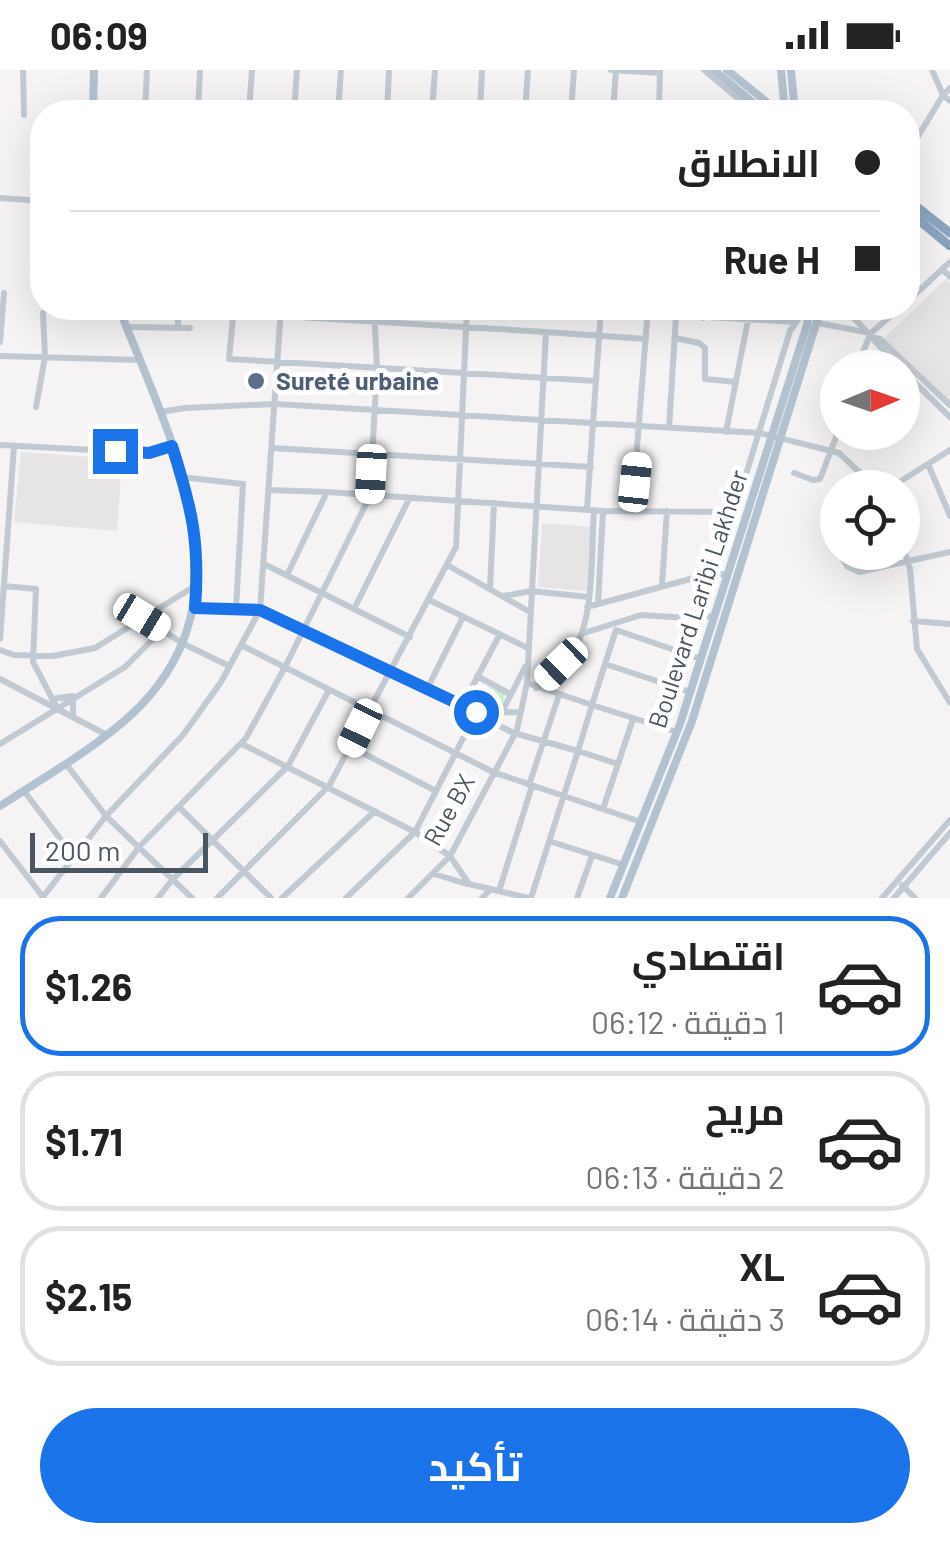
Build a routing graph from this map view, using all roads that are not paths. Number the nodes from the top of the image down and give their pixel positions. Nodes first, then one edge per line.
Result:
1 (23, 70) edge
2 (94, 70) edge
3 (147, 70) edge
4 (200, 70) edge
5 (252, 70) edge
6 (297, 70) edge
7 (341, 70) edge
8 (390, 70) edge
9 (435, 70) edge
10 (482, 70) edge
11 (528, 70) edge
12 (574, 70) edge
13 (614, 70) edge
14 (704, 70) edge
15 (714, 70) edge
16 (727, 70) edge
17 (781, 70) edge
18 (791, 70) edge
19 (932, 70) edge
20 (660, 71) edge
21 (782, 87) junction
22 (950, 88) edge
23 (947, 98) edge
24 (760, 99) joint
25 (93, 100) edge
26 (146, 100) edge
27 (199, 100) edge
28 (250, 100) edge
29 (295, 100) edge
30 (339, 100) edge
31 (387, 100) edge
32 (433, 100) edge
33 (481, 100) edge
34 (527, 100) edge
35 (572, 100) edge
36 (613, 100) edge
37 (659, 100) edge
38 (740, 100) edge
39 (750, 100) edge
40 (782, 100) edge
41 (794, 100) edge
42 (24, 116) dead end
43 (920, 136) edge
44 (0, 198) edge
45 (30, 200) edge
46 (920, 209) edge
47 (920, 221) edge
48 (950, 233) edge
49 (950, 246) edge
50 (950, 262) edge
51 (942, 269) junction
52 (950, 277) edge
53 (920, 289) edge
54 (4, 294) dead end
55 (43, 320) edge
56 (123, 320) edge
57 (178, 320) edge
58 (233, 320) edge
59 (281, 320) edge
60 (355, 320) edge
61 (467, 320) edge
62 (600, 320) edge
63 (647, 320) edge
64 (676, 320) edge
65 (748, 320) joint
66 (819, 320) edge
67 (856, 320) edge
68 (888, 320) edge
69 (776, 321) joint
70 (374, 322) junction
71 (797, 322) junction
72 (808, 322) joint
73 (818, 323) junction
74 (126, 327) junction
75 (466, 327) junction
76 (178, 328) junction
77 (190, 328) dead end
78 (546, 332) junction
79 (598, 336) junction
80 (873, 336) junction
81 (674, 338) junction
82 (646, 339) junction
83 (0, 342) edge
84 (866, 350) edge
85 (881, 350) edge
86 (0, 356) edge
87 (45, 357) junction
88 (139, 360) junction
89 (278, 362) junction
90 (378, 368) junction
91 (466, 375) junction
92 (543, 379) junction
93 (596, 381) junction
94 (736, 382) junction
95 (920, 388) edge
96 (275, 404) junction
97 (950, 406) edge
98 (36, 407) dead end
99 (374, 410) junction
100 (159, 412) junction
101 (464, 417) junction
102 (950, 417) edge
103 (540, 422) junction
104 (593, 422) junction
105 (641, 426) junction
106 (669, 428) junction
107 (726, 432) junction
108 (760, 433) junction
109 (776, 437) junction
110 (0, 445) edge
111 (14, 446) junction
112 (172, 446) junction
113 (820, 447) edge
114 (272, 448) junction
115 (832, 450) joint
116 (950, 450) edge
117 (372, 453) junction
118 (461, 459) junction
119 (538, 464) junction
120 (928, 464) junction
121 (591, 467) junction
122 (855, 470) edge
123 (918, 470) edge
124 (794, 473) dead end
125 (182, 477) junction
126 (269, 490) junction
127 (327, 492) junction
128 (370, 496) junction
129 (410, 498) junction
130 (458, 501) junction
131 (494, 503) junction
132 (535, 506) junction
133 (590, 510) junction
134 (603, 510) junction
135 (632, 510) junction
136 (4, 512) edge
137 (667, 512) junction
138 (734, 512) junction
139 (950, 516) edge
140 (950, 552) edge
141 (920, 558) edge
142 (264, 564) junction
143 (446, 565) junction
144 (910, 570) edge
145 (716, 572) junction
146 (288, 574) junction
147 (727, 576) junction
148 (662, 585) junction
149 (4, 586) junction
150 (196, 586) junction
151 (490, 589) junction
152 (531, 591) junction
153 (322, 593) junction
154 (503, 597) junction
155 (588, 597) junction
156 (429, 600) junction
157 (598, 604) junction
158 (586, 607) junction
159 (195, 608) junction
160 (236, 609) junction
161 (354, 609) junction
162 (260, 610) junction
163 (530, 612) junction
164 (714, 616) junction
165 (142, 617) junction
166 (464, 617) junction
167 (688, 618) junction
168 (913, 621) junction
169 (950, 624) edge
170 (304, 629) junction
171 (162, 630) junction
172 (500, 634) junction
173 (581, 634) junction
174 (410, 637) junction
175 (0, 639) edge
176 (182, 643) junction
177 (241, 645) junction
178 (528, 648) junction
179 (0, 650) edge
180 (676, 652) junction
181 (33, 656) junction
182 (700, 659) junction
183 (528, 661) junction
184 (605, 664) junction
185 (229, 666) junction
186 (285, 667) junction
187 (392, 670) junction
188 (477, 676) junction
189 (2, 682) edge
190 (527, 683) junction
191 (536, 688) junction
192 (329, 690) junction
193 (427, 690) junction
194 (690, 692) junction
195 (510, 694) junction
196 (559, 695) junction
197 (73, 696) junction
198 (52, 699) junction
199 (950, 703) edge
200 (592, 705) junction
201 (56, 708) junction
202 (461, 708) junction
203 (370, 709) junction
204 (476, 712) junction
205 (502, 712) junction
206 (521, 712) junction
207 (73, 716) junction
208 (634, 719) junction
209 (677, 732) junction
210 (514, 733) junction
211 (104, 734) junction
212 (544, 741) junction
213 (0, 744) edge
214 (242, 744) junction
215 (351, 748) junction
216 (578, 750) junction
217 (454, 752) junction
218 (66, 764) junction
219 (618, 764) junction
220 (288, 766) junction
221 (494, 772) junction
222 (531, 785) junction
223 (329, 786) junction
224 (24, 790) junction
225 (434, 790) junction
226 (563, 796) junction
227 (0, 806) edge
228 (179, 807) junction
229 (376, 810) junction
230 (603, 810) junction
231 (106, 816) junction
232 (950, 820) edge
233 (641, 822) junction
234 (415, 832) junction
235 (950, 833) edge
236 (212, 840) junction
237 (548, 841) junction
238 (0, 842) edge
239 (139, 847) junction
240 (450, 856) junction
241 (592, 856) junction
242 (74, 857) junction
243 (624, 865) junction
244 (245, 872) junction
245 (434, 874) junction
246 (172, 880) junction
247 (468, 884) junction
248 (901, 884) junction
249 (494, 891) junction
250 (624, 897) edge
251 (43, 898) edge
252 (101, 898) edge
253 (158, 898) edge
254 (192, 898) edge
255 (217, 898) edge
256 (271, 898) edge
257 (282, 898) edge
258 (346, 898) edge
259 (408, 898) edge
260 (482, 898) edge
261 (530, 898) edge
262 (578, 898) edge
263 (610, 898) edge
264 (882, 898) edge
265 (894, 898) edge
266 (915, 898) edge

1 - 42 street
2 - 25 main road
3 - 26 street
4 - 27 street
5 - 28 street
6 - 29 street
7 - 30 street
8 - 31 street
9 - 32 street
10 - 33 street
11 - 34 street
12 - 35 street
13 - 20 street
13 - 36 street
14 - 38 street
15 - 39 main road
16 - 24 main road
17 - 21 main road
18 - 41 main road
19 - 23 street
20 - 37 street
21 - 24 main road
21 - 40 main road
22 - 23 street
23 - 43 street
44 - 45 street
46 - 48 highway
47 - 49 highway
50 - 51 street
51 - 52 street
51 - 53 street
54 - 83 street
55 - 87 street
56 - 74 main road
57 - 76 street
58 - 89 street
59 - 89 street
60 - 70 street
61 - 75 street
62 - 79 street
63 - 82 street
64 - 81 street
65 - 69 street
65 - 94 street
66 - 73 main road, Boulevard Laribi Lakhder
67 - 80 street
68 - 80 street
69 - 71 street
70 - 75 street
70 - 90 street
71 - 72 street
71 - 108 street
72 - 109 main road, Boulevard Laribi Lakhder
73 - 80 street
73 - 109 main road, Boulevard Laribi Lakhder
74 - 76 street
74 - 88 main road
75 - 78 street
75 - 91 street
76 - 77 street
78 - 79 street
78 - 92 street, Rue BX
79 - 82 street
79 - 93 street
80 - 84 street
80 - 85 street
80 - 97 street
81 - 94 street
81 - 106 street
82 - 105 street
86 - 87 street
87 - 88 street
87 - 98 street
88 - 100 main road
89 - 90 street
89 - 96 street
90 - 91 street
90 - 99 street
91 - 92 street
91 - 101 street
92 - 93 street
92 - 103 street, Rue BX
93 - 104 street
94 - 107 street
95 - 102 street
96 - 99 street
96 - 100 street
96 - 114 street
99 - 101 street
99 - 117 street
100 - 112 main road
101 - 103 street
101 - 118 street
103 - 104 street
103 - 119 street, Rue BX
104 - 105 street
104 - 121 street
105 - 106 street
105 - 135 street
106 - 107 street
107 - 108 street
108 - 109 street
108 - 138 street
109 - 113 street
109 - 147 main road, Boulevard Laribi Lakhder
109 - 250 main road, Boulevard Laribi Lakhder
110 - 111 street
111 - 112 street
111 - 136 street
112 - 125 main road
114 - 117 street
114 - 126 street
115 - 122 street
115 - 124 street
116 - 120 street
117 - 118 street
117 - 128 street
118 - 119 street
118 - 130 street
119 - 121 street
119 - 132 street, Rue BX
120 - 123 street
120 - 139 street
121 - 133 street
125 - 150 main road
125 - 160 street
126 - 127 street
126 - 142 street
127 - 128 street
127 - 146 street
128 - 129 street
128 - 153 street
129 - 130 street
129 - 161 street
130 - 131 street
130 - 143 street
131 - 132 street
131 - 151 street
132 - 133 street
132 - 152 street, Rue BX
133 - 134 street
133 - 155 street
134 - 135 street
134 - 157 street
135 - 137 street
136 - 149 street
137 - 138 street
137 - 148 street
138 - 145 street
140 - 141 street
142 - 146 street
142 - 162 street
143 - 151 street
143 - 156 street
144 - 168 street
145 - 147 street
145 - 148 street
146 - 153 street
147 - 164 main road, Boulevard Laribi Lakhder
148 - 157 street
149 - 175 street
149 - 181 street
150 - 159 main road
150 - 165 street
151 - 154 street
152 - 154 street
152 - 155 street
152 - 163 street, Rue BX
153 - 161 street
153 - 170 street
154 - 163 street
155 - 158 street
156 - 166 street
156 - 174 street
157 - 158 street
158 - 173 street
159 - 160 street
159 - 176 main road
160 - 162 street
161 - 174 street
162 - 170 street
162 - 177 street
163 - 178 street, Rue BX
164 - 167 street
164 - 182 main road, Boulevard Laribi Lakhder
165 - 171 street
165 - 181 street
166 - 172 street
166 - 193 street
167 - 173 street
167 - 180 street
168 - 169 street
168 - 199 street
170 - 186 street
170 - 187 street
171 - 176 street
171 - 197 street
172 - 178 street
172 - 188 street
173 - 191 street
174 - 187 street
176 - 185 street
176 - 211 main road
177 - 185 street
177 - 186 street
178 - 183 street, Rue BX
179 - 181 street
180 - 182 street
180 - 184 street
181 - 198 street
182 - 194 main road, Boulevard Laribi Lakhder
183 - 190 street, Rue BX
183 - 195 street
184 - 194 street
184 - 200 street
185 - 231 street
186 - 192 street
186 - 214 street
187 - 193 street
187 - 203 street
188 - 195 street
188 - 202 street
189 - 201 street
190 - 191 street
190 - 206 street, Rue BX
191 - 196 street
192 - 203 street
192 - 220 street
193 - 202 street
194 - 209 main road, Boulevard Laribi Lakhder
195 - 205 street
196 - 200 street
196 - 212 street
197 - 198 street
197 - 201 street
197 - 207 street
198 - 201 street
200 - 208 street
200 - 216 street
201 - 207 street
201 - 213 street
202 - 204 street
203 - 215 street
203 - 217 street
204 - 205 street
204 - 210 street
204 - 217 street
205 - 206 street
206 - 210 street, Rue BX
207 - 211 street
208 - 209 street
208 - 219 street
209 - 233 main road, Boulevard Laribi Lakhder
210 - 212 street
210 - 221 street, Rue BX
211 - 218 main road
212 - 216 street
212 - 222 street
214 - 220 street
214 - 228 street
215 - 223 street
215 - 225 street
216 - 219 street
216 - 226 street
217 - 221 street
217 - 225 street
218 - 224 main road
218 - 231 street
219 - 230 street
220 - 223 street
220 - 236 street
221 - 222 street
221 - 240 street, Rue BX
222 - 226 street
222 - 249 street
223 - 229 street
223 - 244 street
224 - 227 main road
224 - 242 street
225 - 234 street
226 - 230 street
226 - 237 street
228 - 236 street
228 - 239 street
229 - 234 street
229 - 257 street
230 - 233 street
231 - 239 street
231 - 242 street
232 - 248 street
233 - 243 main road, Boulevard Laribi Lakhder
234 - 240 street
234 - 258 street
235 - 248 street
236 - 244 street
236 - 246 street
237 - 241 street
237 - 261 street
238 - 251 street
239 - 246 street
239 - 252 street
240 - 245 street, Rue BX
240 - 247 street
241 - 243 street
241 - 262 street
242 - 251 street
243 - 263 main road, Boulevard Laribi Lakhder
244 - 255 street
244 - 256 street
245 - 247 street
245 - 259 street, Rue BX
246 - 253 street
246 - 254 street
247 - 249 street
248 - 264 street
248 - 265 street
248 - 266 street
249 - 260 street
249 - 261 street

